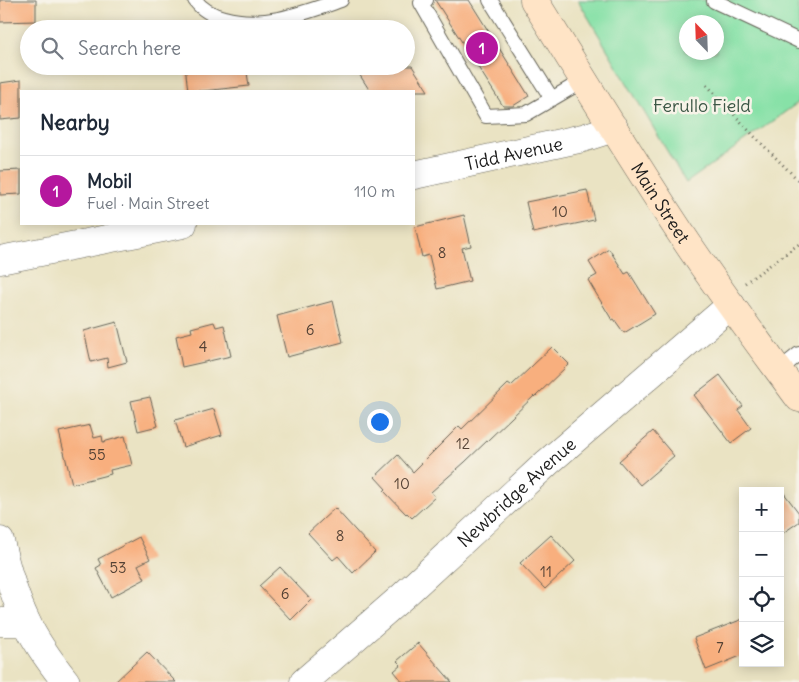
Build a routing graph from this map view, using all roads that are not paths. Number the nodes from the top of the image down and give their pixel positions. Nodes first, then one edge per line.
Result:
1 (195, 0) edge
2 (341, 0) edge
3 (426, 0) edge
4 (490, 0) edge
5 (534, 0) edge
6 (714, 1) edge
7 (233, 20) edge
8 (275, 20) edge
9 (799, 41) edge
10 (584, 80) junction
11 (552, 99) junction
12 (614, 128) junction
13 (415, 175) edge
14 (178, 225) edge
15 (0, 260) edge
16 (728, 301) junction
17 (789, 362) edge
18 (799, 398) edge
19 (0, 541) edge
20 (13, 622) edge
21 (66, 682) edge
22 (304, 682) edge

1 - 7 lane
2 - 8 lane
3 - 11 lane
4 - 11 lane
5 - 10 main road, Main Street
6 - 9 lane
10 - 11 lane
10 - 12 main road, Main Street
12 - 13 street, Tidd Avenue
12 - 16 main road, Main Street
14 - 15 street
16 - 17 main road, Main Street
16 - 22 street, Newbridge Avenue
17 - 18 main road, Main Street
19 - 20 street
20 - 21 street

